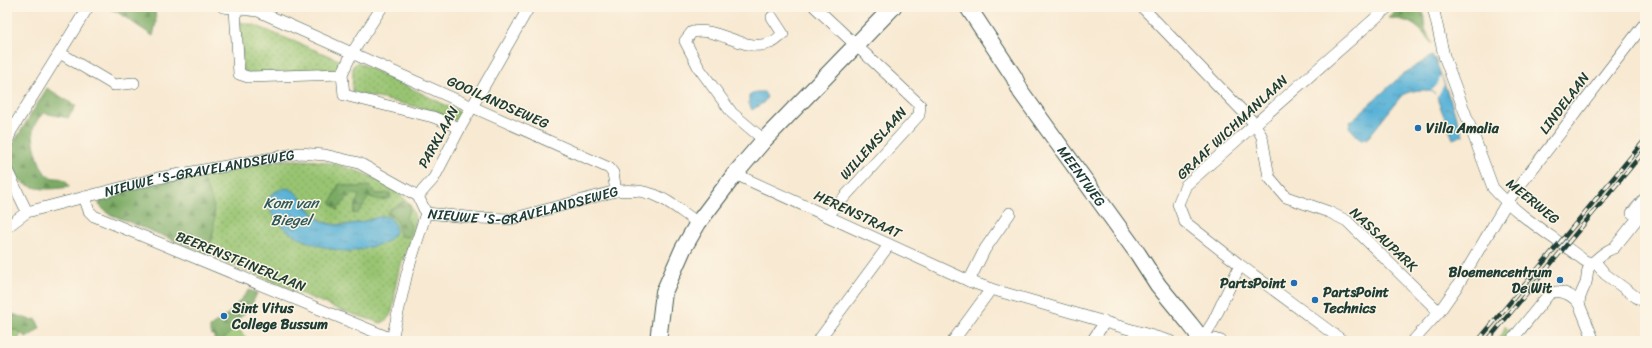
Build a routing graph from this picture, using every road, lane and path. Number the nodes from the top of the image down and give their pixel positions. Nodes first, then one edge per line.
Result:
1 (88, 7) edge
2 (223, 7) edge
3 (382, 7) edge
4 (529, 7) edge
5 (815, 7) edge
6 (893, 7) edge
7 (968, 7) edge
8 (1142, 7) edge
9 (1388, 7) edge
10 (1433, 7) edge
11 (235, 9) junction
12 (260, 9) edge
13 (772, 17) dead end
14 (1645, 23) edge
15 (855, 45) junction
16 (352, 52) junction
17 (60, 53) junction
18 (342, 74) junction
19 (134, 83) dead end
20 (472, 107) junction
21 (1255, 124) junction
22 (460, 128) junction
23 (764, 140) junction
24 (7, 143) edge
25 (7, 170) edge
26 (735, 174) junction
27 (616, 191) junction
28 (418, 196) junction
29 (84, 197) junction
30 (1645, 198) edge
31 (1507, 202) junction
32 (1645, 208) edge
33 (27, 212) junction
34 (426, 213) junction
35 (1010, 213) dead end
36 (828, 215) junction
37 (698, 223) junction
38 (7, 227) edge
39 (889, 245) junction
40 (1606, 250) junction
41 (1594, 262) junction
42 (1240, 265) junction
43 (969, 281) junction
44 (991, 289) junction
45 (1582, 291) junction
46 (1567, 295) junction
47 (1645, 302) edge
48 (1579, 304) junction
49 (1439, 312) junction
50 (1105, 322) junction
51 (395, 340) edge
52 (658, 341) edge
53 (818, 341) edge
54 (953, 341) edge
55 (1092, 341) edge
56 (1170, 341) edge
57 (1200, 341) edge
58 (1205, 341) edge
59 (1221, 341) edge
60 (1343, 341) edge
61 (1413, 341) edge
62 (1511, 341) edge
63 (1594, 341) edge

1 - 17 street
2 - 11 street, GOOILANDSEWEG
3 - 16 street
4 - 20 street, PARKLAAN
5 - 15 street, WILLEMSLAAN
6 - 15 street
7 - 57 street, MEENTWEG
8 - 21 street
9 - 21 street, GRAAF WICHMANLAAN
10 - 31 street, MEERWEG
11 - 12 street, GOOILANDSEWEG
11 - 18 street
12 - 16 street, GOOILANDSEWEG
13 - 23 street
14 - 31 street, LINDELAAN
15 - 23 street
15 - 36 street, WILLEMSLAAN
16 - 18 street
16 - 20 street, GOOILANDSEWEG
17 - 19 street
17 - 24 street
18 - 22 street
20 - 22 street, PARKLAAN
20 - 27 street, GOOILANDSEWEG
21 - 42 street, GRAAF WICHMANLAAN
21 - 49 street, NASSAUPARK
22 - 28 street, PARKLAAN
23 - 26 street
25 - 33 street
26 - 36 street, HERENSTRAAT
26 - 37 street
27 - 34 street, NIEUWE 'S-GRAVELANDSEWEG
27 - 37 street, NIEUWE 'S-GRAVELANDSEWEG
28 - 29 street, NIEUWE 'S-GRAVELANDSEWEG
28 - 34 street, NIEUWE 'S-GRAVELANDSEWEG
29 - 33 street, NIEUWE 'S-GRAVELANDSEWEG
29 - 51 street, BEERENSTEINERLAAN
30 - 40 street
31 - 41 street, MEERWEG
31 - 49 street, LINDELAAN
32 - 40 street
33 - 38 street, NIEUWE 'S-GRAVELANDSEWEG
34 - 51 street
35 - 43 street
36 - 39 street, HERENSTRAAT
37 - 52 street
39 - 43 street, HERENSTRAAT
39 - 53 street
40 - 41 street
41 - 45 street
41 - 47 street
42 - 57 street
42 - 60 street, GRAAF WICHMANLAAN
43 - 44 street, HERENSTRAAT
44 - 50 street, HERENSTRAAT
44 - 54 street
45 - 46 street
45 - 48 street
46 - 48 street
46 - 62 street
48 - 63 street
49 - 61 street
50 - 55 street
50 - 56 street, HERENSTRAAT
58 - 59 street

